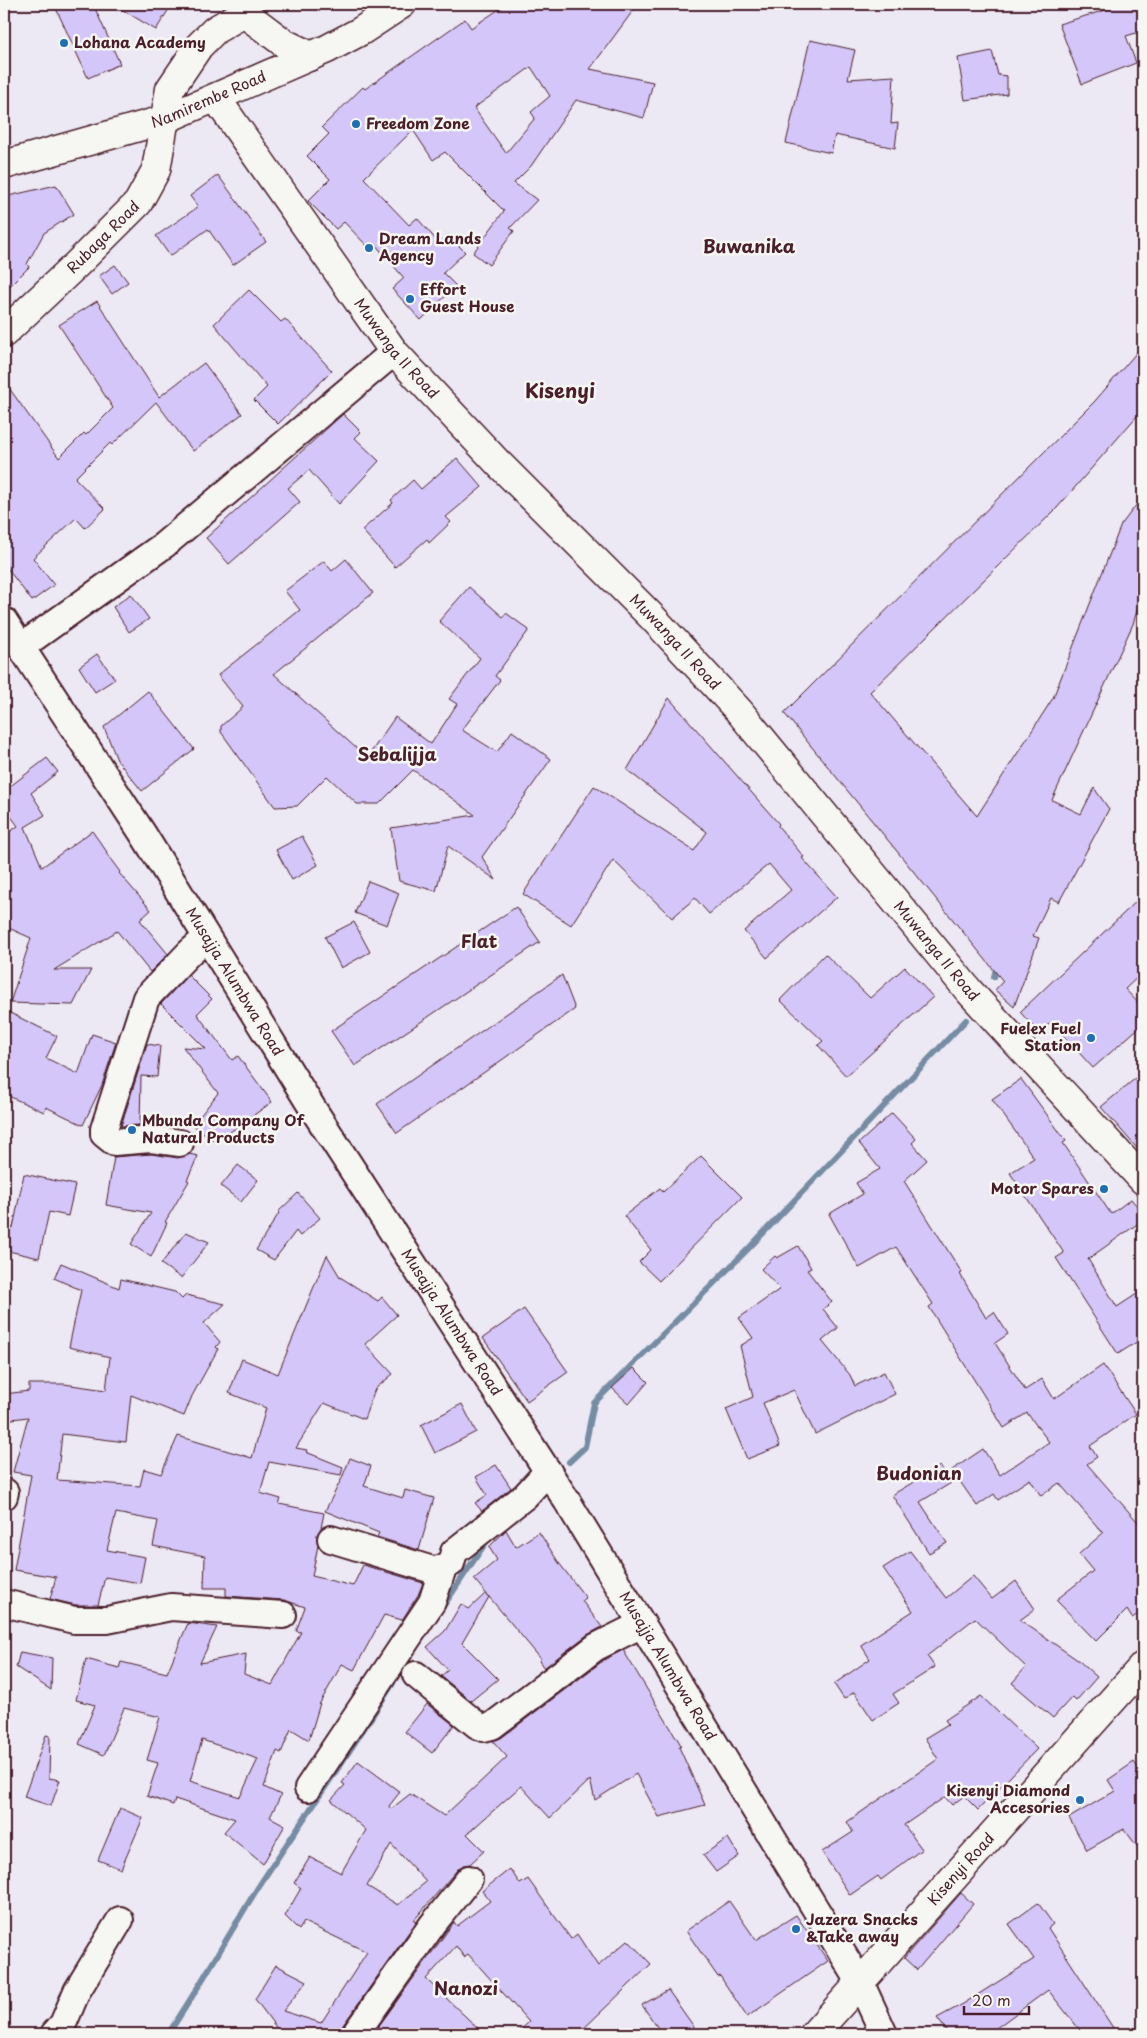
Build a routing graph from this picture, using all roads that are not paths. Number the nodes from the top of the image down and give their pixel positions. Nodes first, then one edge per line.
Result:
1 (397, 5) edge
2 (245, 8) edge
3 (311, 56) junction
4 (216, 98) junction
5 (163, 120) junction
6 (4, 164) edge
7 (4, 333) edge
8 (394, 352) junction
9 (4, 621) edge
10 (21, 647) junction
11 (206, 938) junction
12 (180, 1144) dead end
13 (1143, 1180) edge
14 (548, 1471) junction
15 (331, 1539) dead end
16 (443, 1568) junction
17 (4, 1603) edge
18 (283, 1615) dead end
19 (642, 1624) junction
20 (1143, 1666) edge
21 (416, 1675) dead end
22 (308, 1788) dead end
23 (469, 1880) dead end
24 (120, 1920) dead end
25 (860, 1982) junction
26 (54, 2034) edge
27 (355, 2034) edge
28 (814, 2034) edge
29 (884, 2034) edge

1 - 3 street, Namirembe Road
2 - 3 street
2 - 5 street, Rubaga Road
3 - 4 street, Namirembe Road
4 - 5 street, Namirembe Road
4 - 8 street, Muwanga II Road
5 - 6 street, Namirembe Road
5 - 7 street, Rubaga Road
8 - 10 street
8 - 13 street, Muwanga II Road
9 - 10 street, Musajja Alumbwa Road
10 - 11 street, Musajja Alumbwa Road
11 - 12 street
11 - 14 street, Musajja Alumbwa Road
14 - 16 street
14 - 19 street, Musajja Alumbwa Road
15 - 16 street
16 - 22 street
17 - 18 street
19 - 21 street
19 - 25 street, Musajja Alumbwa Road
20 - 25 street, Kisenyi Road
23 - 27 street
24 - 26 street
25 - 28 street, Kisenyi Road
25 - 29 street, Musajja Alumbwa Road

